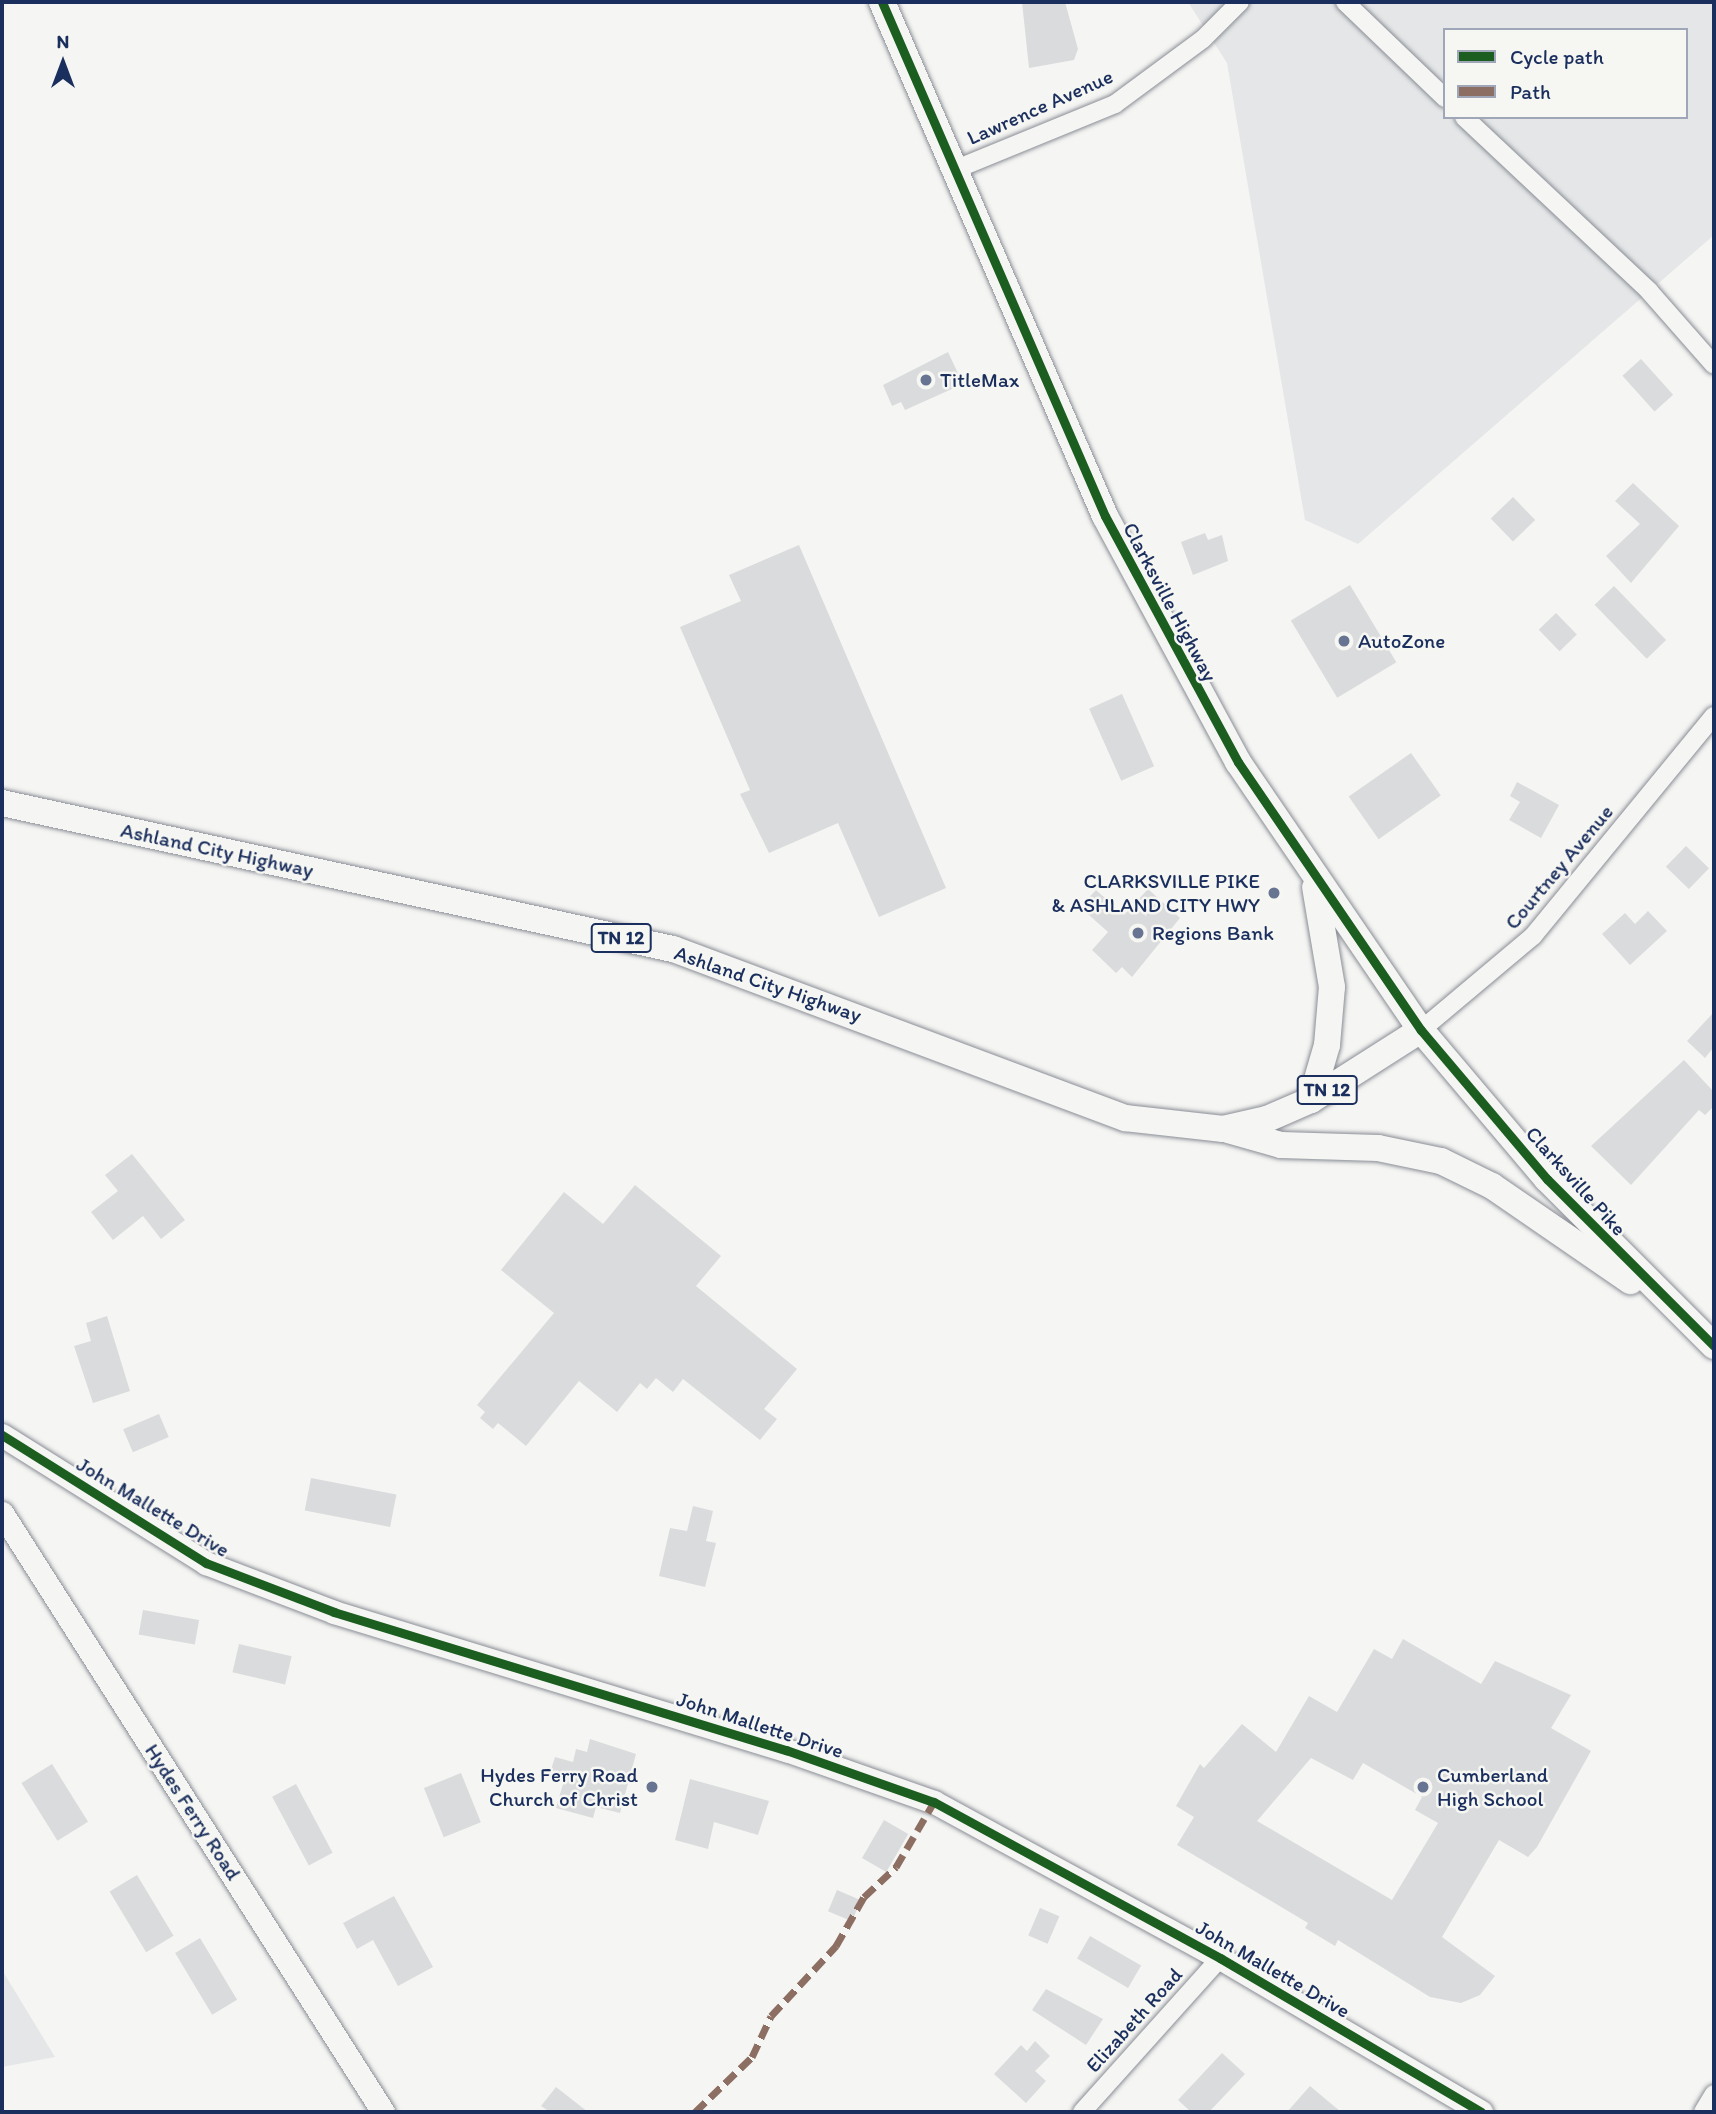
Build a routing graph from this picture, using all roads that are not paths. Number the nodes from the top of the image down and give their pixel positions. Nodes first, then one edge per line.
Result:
1 (882, 2) edge
2 (1240, 2) edge
3 (1345, 2) edge
4 (1443, 96) edge
5 (1466, 119) edge
6 (954, 170) junction
7 (1714, 365) edge
8 (1714, 716) edge
9 (2, 803) edge
10 (1313, 879) junction
11 (1421, 1030) junction
12 (1311, 1101) junction
13 (1223, 1129) junction
14 (1680, 1314) junction
15 (1714, 1346) edge
16 (2, 1435) edge
17 (2, 1513) edge
18 (1220, 1958) junction
19 (1714, 2094) edge
20 (383, 2112) edge
21 (1082, 2112) edge
22 (1481, 2112) edge
23 (1703, 2112) edge

1 - 6 main road, Clarksville Highway
2 - 6 street, Lawrence Avenue
3 - 4 street
5 - 7 street
6 - 10 main road, Clarksville Highway
8 - 11 street, Courtney Avenue
9 - 13 main road, Ashland City Highway / TN 12
10 - 11 main road, Clarksville Highway
10 - 12 main road
11 - 12 main road, Ashland City Highway / TN 12
11 - 14 main road, Clarksville Pike
12 - 13 main road, Ashland City Highway / TN 12
13 - 14 main road
14 - 15 main road, Clarksville Pike
16 - 18 street, John Mallette Drive
17 - 20 street, Hydes Ferry Road
18 - 21 street, Elizabeth Road
18 - 22 street, John Mallette Drive
19 - 23 street

